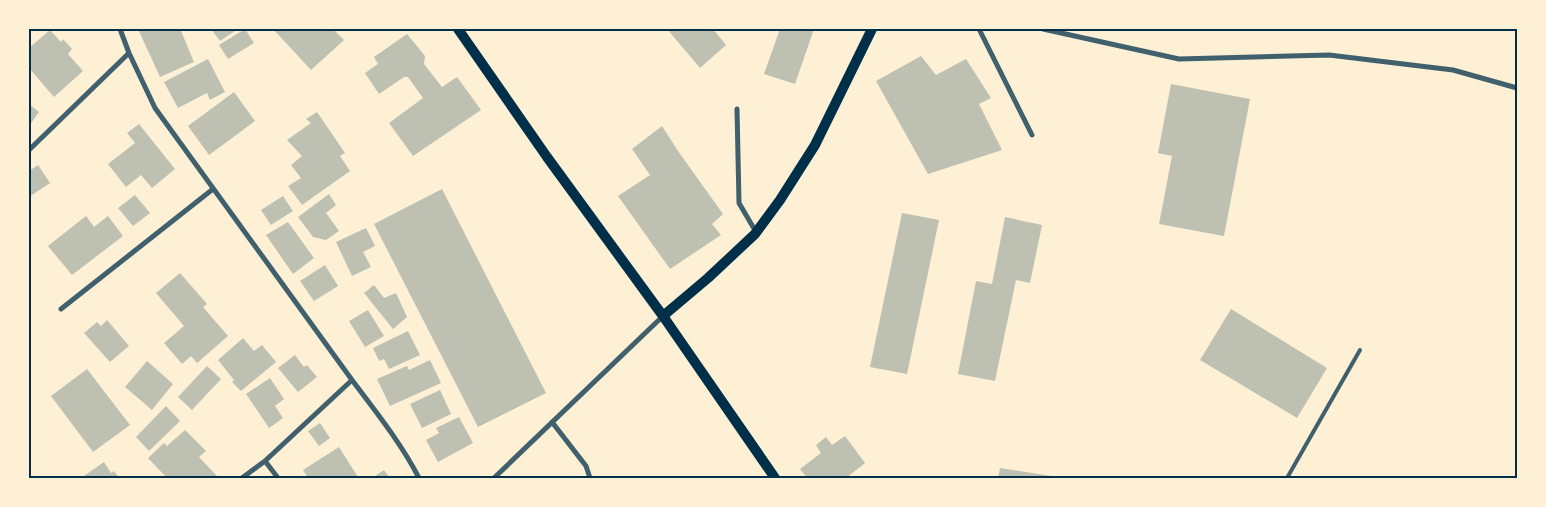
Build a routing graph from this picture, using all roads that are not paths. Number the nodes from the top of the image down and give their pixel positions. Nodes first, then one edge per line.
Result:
1 (120, 29) edge
2 (458, 29) edge
3 (872, 29) edge
4 (980, 29) edge
5 (1043, 29) edge
6 (129, 53) junction
7 (1517, 88) edge
8 (737, 110) dead end
9 (1032, 135) dead end
10 (29, 150) edge
11 (213, 189) junction
12 (756, 232) junction
13 (61, 309) dead end
14 (663, 316) junction
15 (1360, 350) dead end
16 (352, 380) junction
17 (552, 422) junction
18 (265, 461) junction
19 (242, 478) edge
20 (278, 478) edge
21 (418, 478) edge
22 (494, 478) edge
23 (590, 478) edge
24 (775, 478) edge
25 (1287, 478) edge

1 - 6 street
2 - 14 main road
3 - 12 main road
4 - 9 street
5 - 7 street
6 - 10 street
6 - 11 street
8 - 12 street
11 - 13 street
11 - 16 street
12 - 14 main road
14 - 17 street
14 - 24 main road
15 - 25 lane
16 - 18 street
16 - 21 street
17 - 22 street
17 - 23 street
18 - 19 street
18 - 20 street

